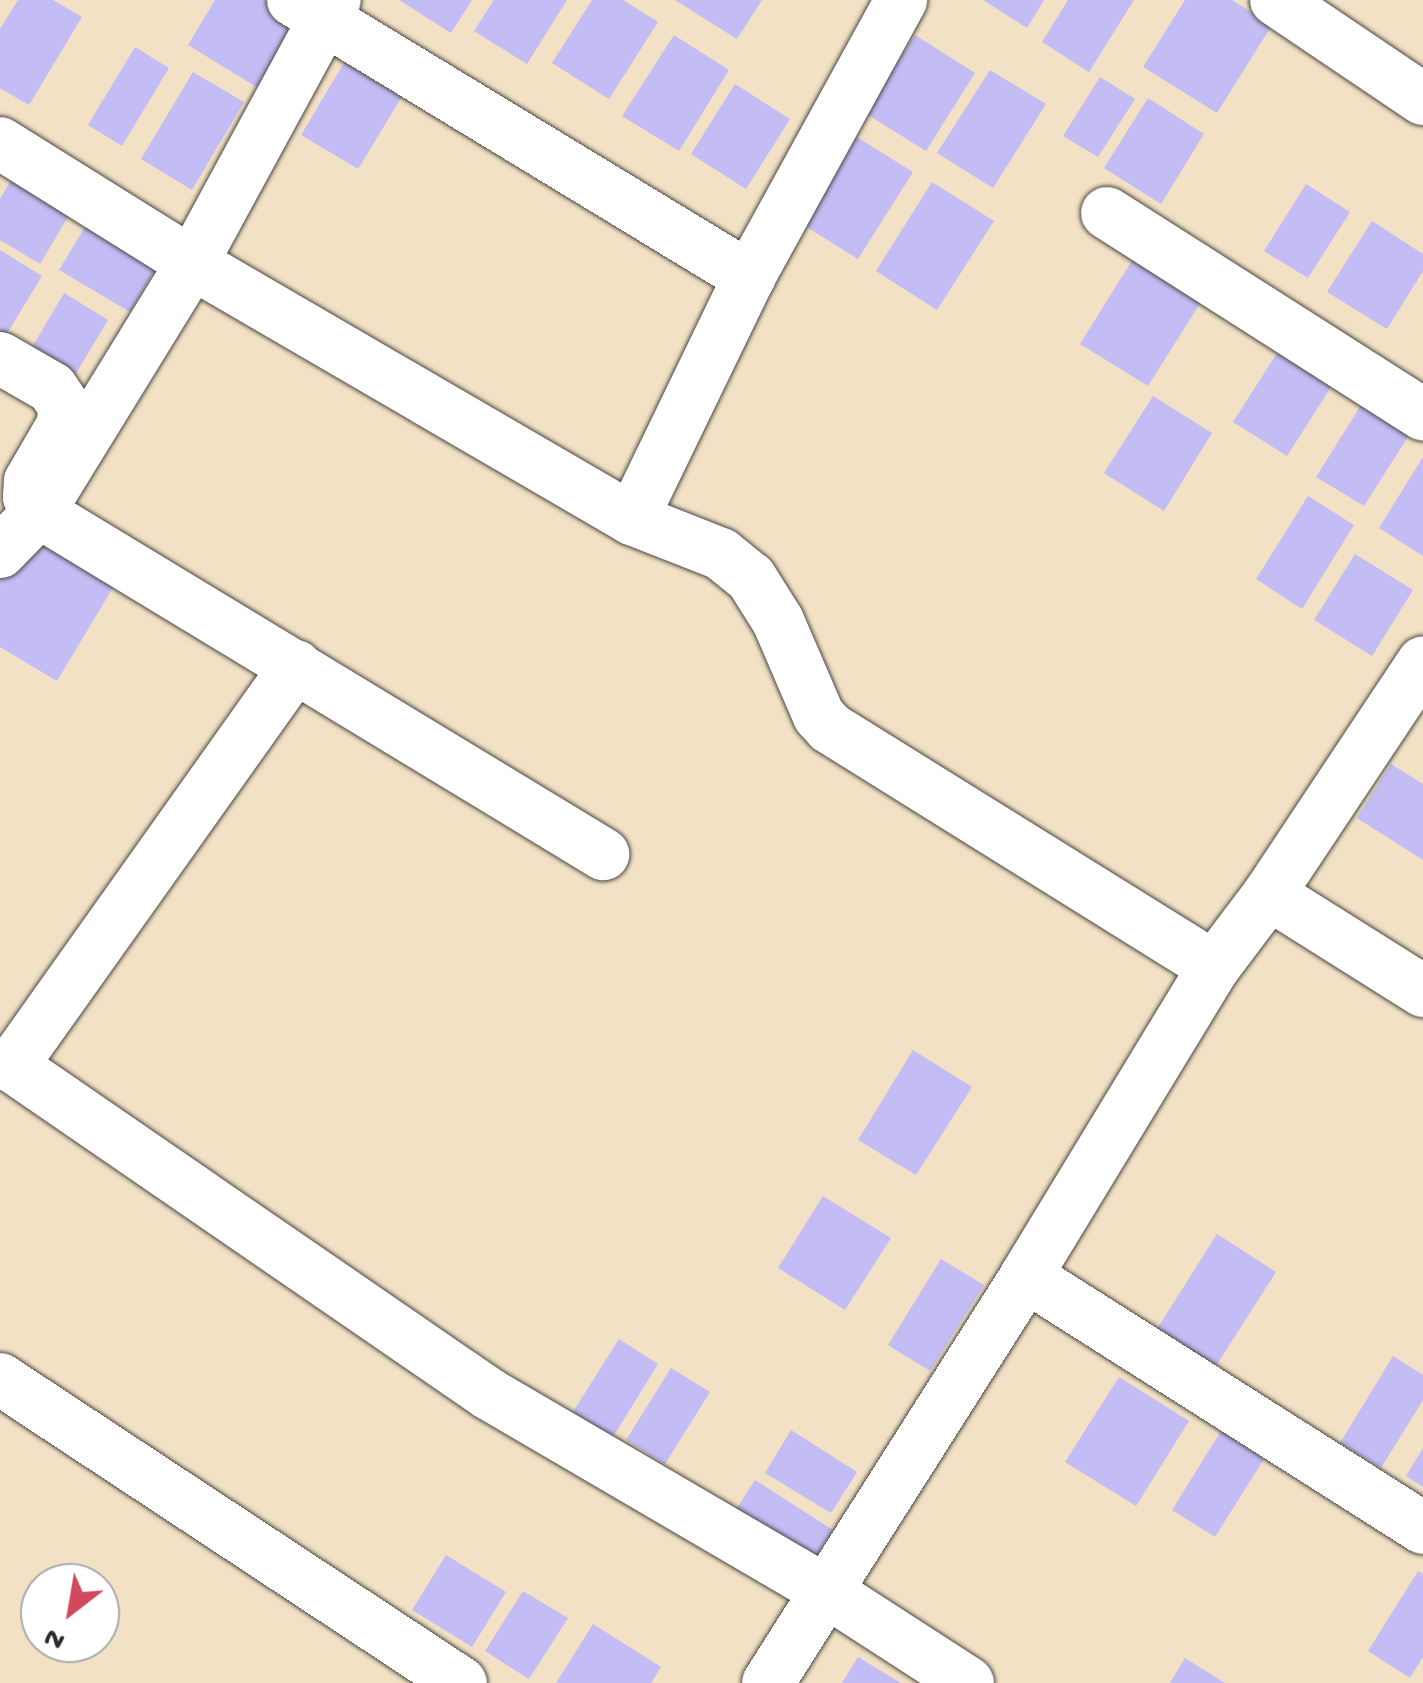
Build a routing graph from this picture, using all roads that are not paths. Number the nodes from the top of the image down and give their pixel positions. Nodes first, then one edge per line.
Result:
1 (901, 0) edge
2 (1276, 0) edge
3 (317, 7) edge
4 (1423, 99) edge
5 (0, 144) edge
6 (1106, 213) dead end
7 (192, 263) junction
8 (749, 277) junction
9 (0, 358) edge
10 (1423, 414) edge
11 (40, 512) junction
12 (632, 519) junction
13 (0, 552) edge
14 (1423, 662) edge
15 (296, 666) junction
16 (603, 854) dead end
17 (1269, 894) junction
18 (1214, 967) junction
19 (1423, 991) edge
20 (4, 1068) edge
21 (1026, 1276) junction
22 (0, 1380) edge
23 (1423, 1528) edge
24 (826, 1591) junction
25 (462, 1683) edge
26 (768, 1683) edge
27 (968, 1683) edge

1 - 8 street
2 - 4 street
3 - 7 street
3 - 8 street
5 - 7 street
6 - 10 street
7 - 11 street
7 - 12 street
8 - 12 street
9 - 11 street
11 - 13 street
11 - 15 street
12 - 18 street
14 - 17 street
15 - 16 street
15 - 20 street
17 - 18 street
17 - 19 street
18 - 21 street
20 - 24 street
21 - 23 street
21 - 24 street
22 - 25 street
24 - 26 street
24 - 27 street

